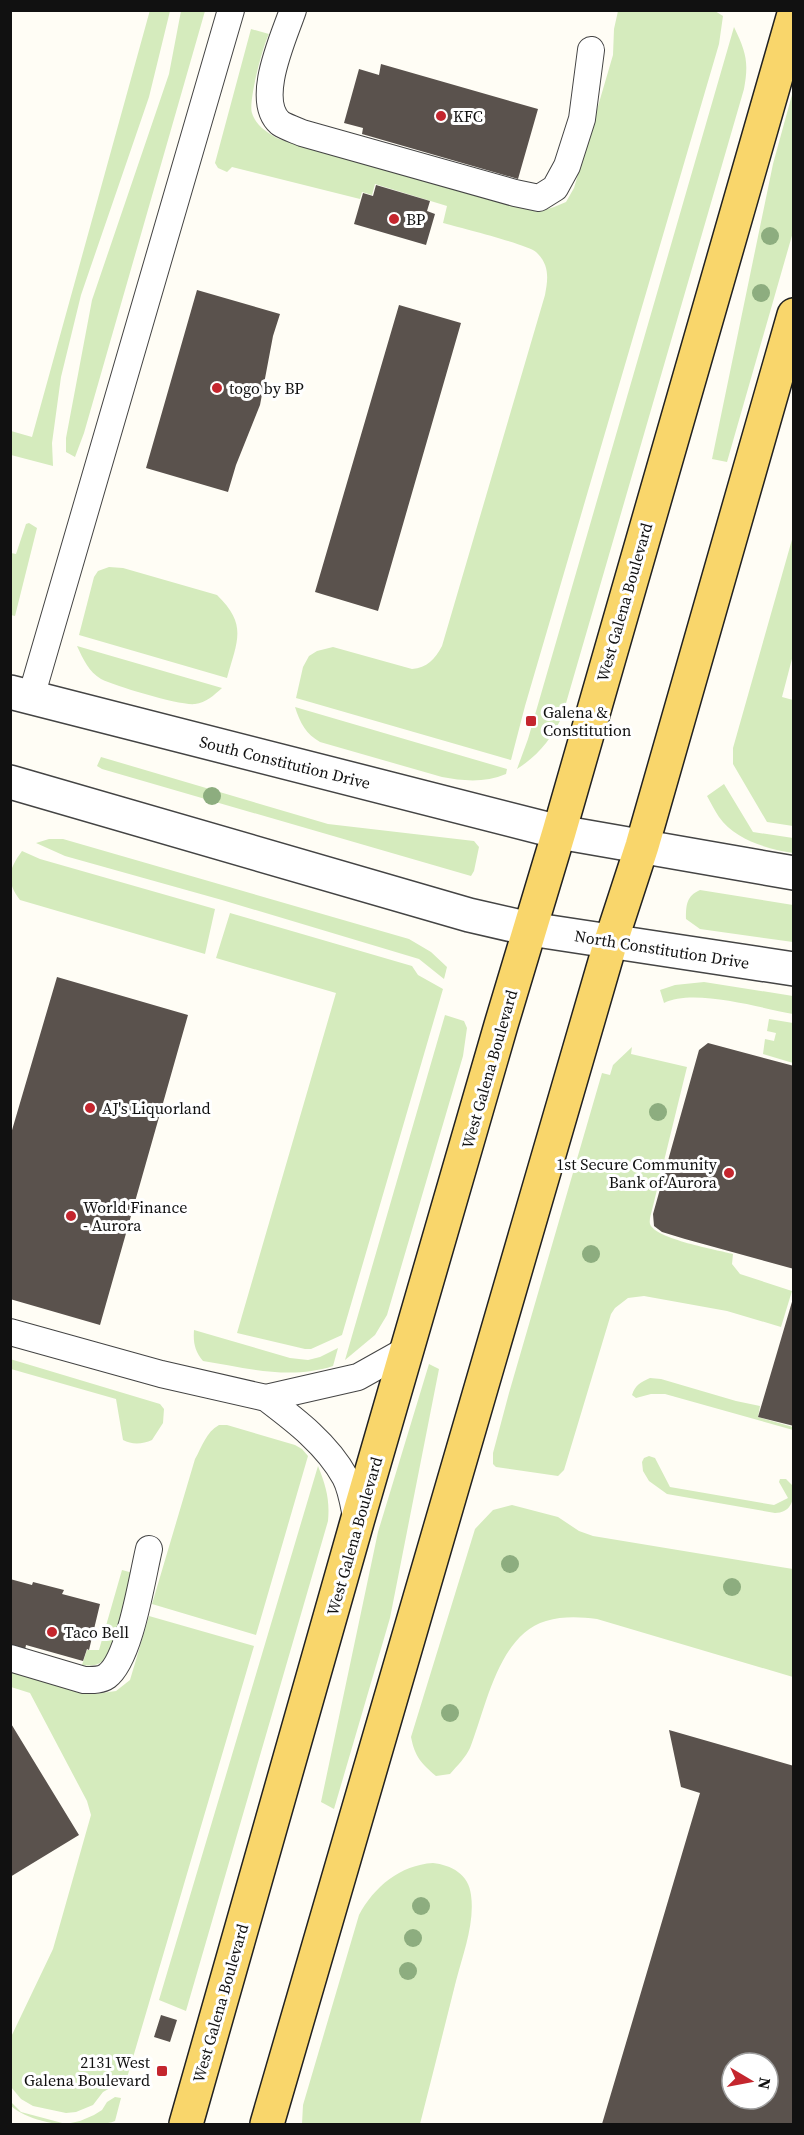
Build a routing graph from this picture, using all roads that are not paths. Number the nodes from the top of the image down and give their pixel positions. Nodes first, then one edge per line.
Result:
1 (231, 10) edge
2 (293, 10) edge
3 (794, 14) edge
4 (591, 50) dead end
5 (794, 315) edge
6 (21, 695) edge
7 (11, 783) edge
8 (559, 832) junction
9 (642, 846) junction
10 (794, 873) edge
11 (530, 929) junction
12 (611, 941) junction
13 (794, 969) edge
14 (10, 1332) edge
15 (408, 1349) junction
16 (266, 1398) junction
17 (357, 1522) junction
18 (149, 1548) dead end
19 (10, 1658) edge
20 (186, 2124) edge
21 (267, 2124) edge

1 - 6 lane
2 - 4 lane
3 - 8 main road, West Galena Boulevard
5 - 9 main road
6 - 8 street, South Constitution Drive
7 - 11 street
8 - 9 street
8 - 11 main road, West Galena Boulevard
9 - 10 street
9 - 12 main road
11 - 12 street, North Constitution Drive
11 - 15 main road, West Galena Boulevard
12 - 13 street, North Constitution Drive
12 - 21 main road
14 - 16 lane
15 - 16 lane
15 - 17 main road, West Galena Boulevard
16 - 17 lane
17 - 20 main road, West Galena Boulevard
18 - 19 lane

